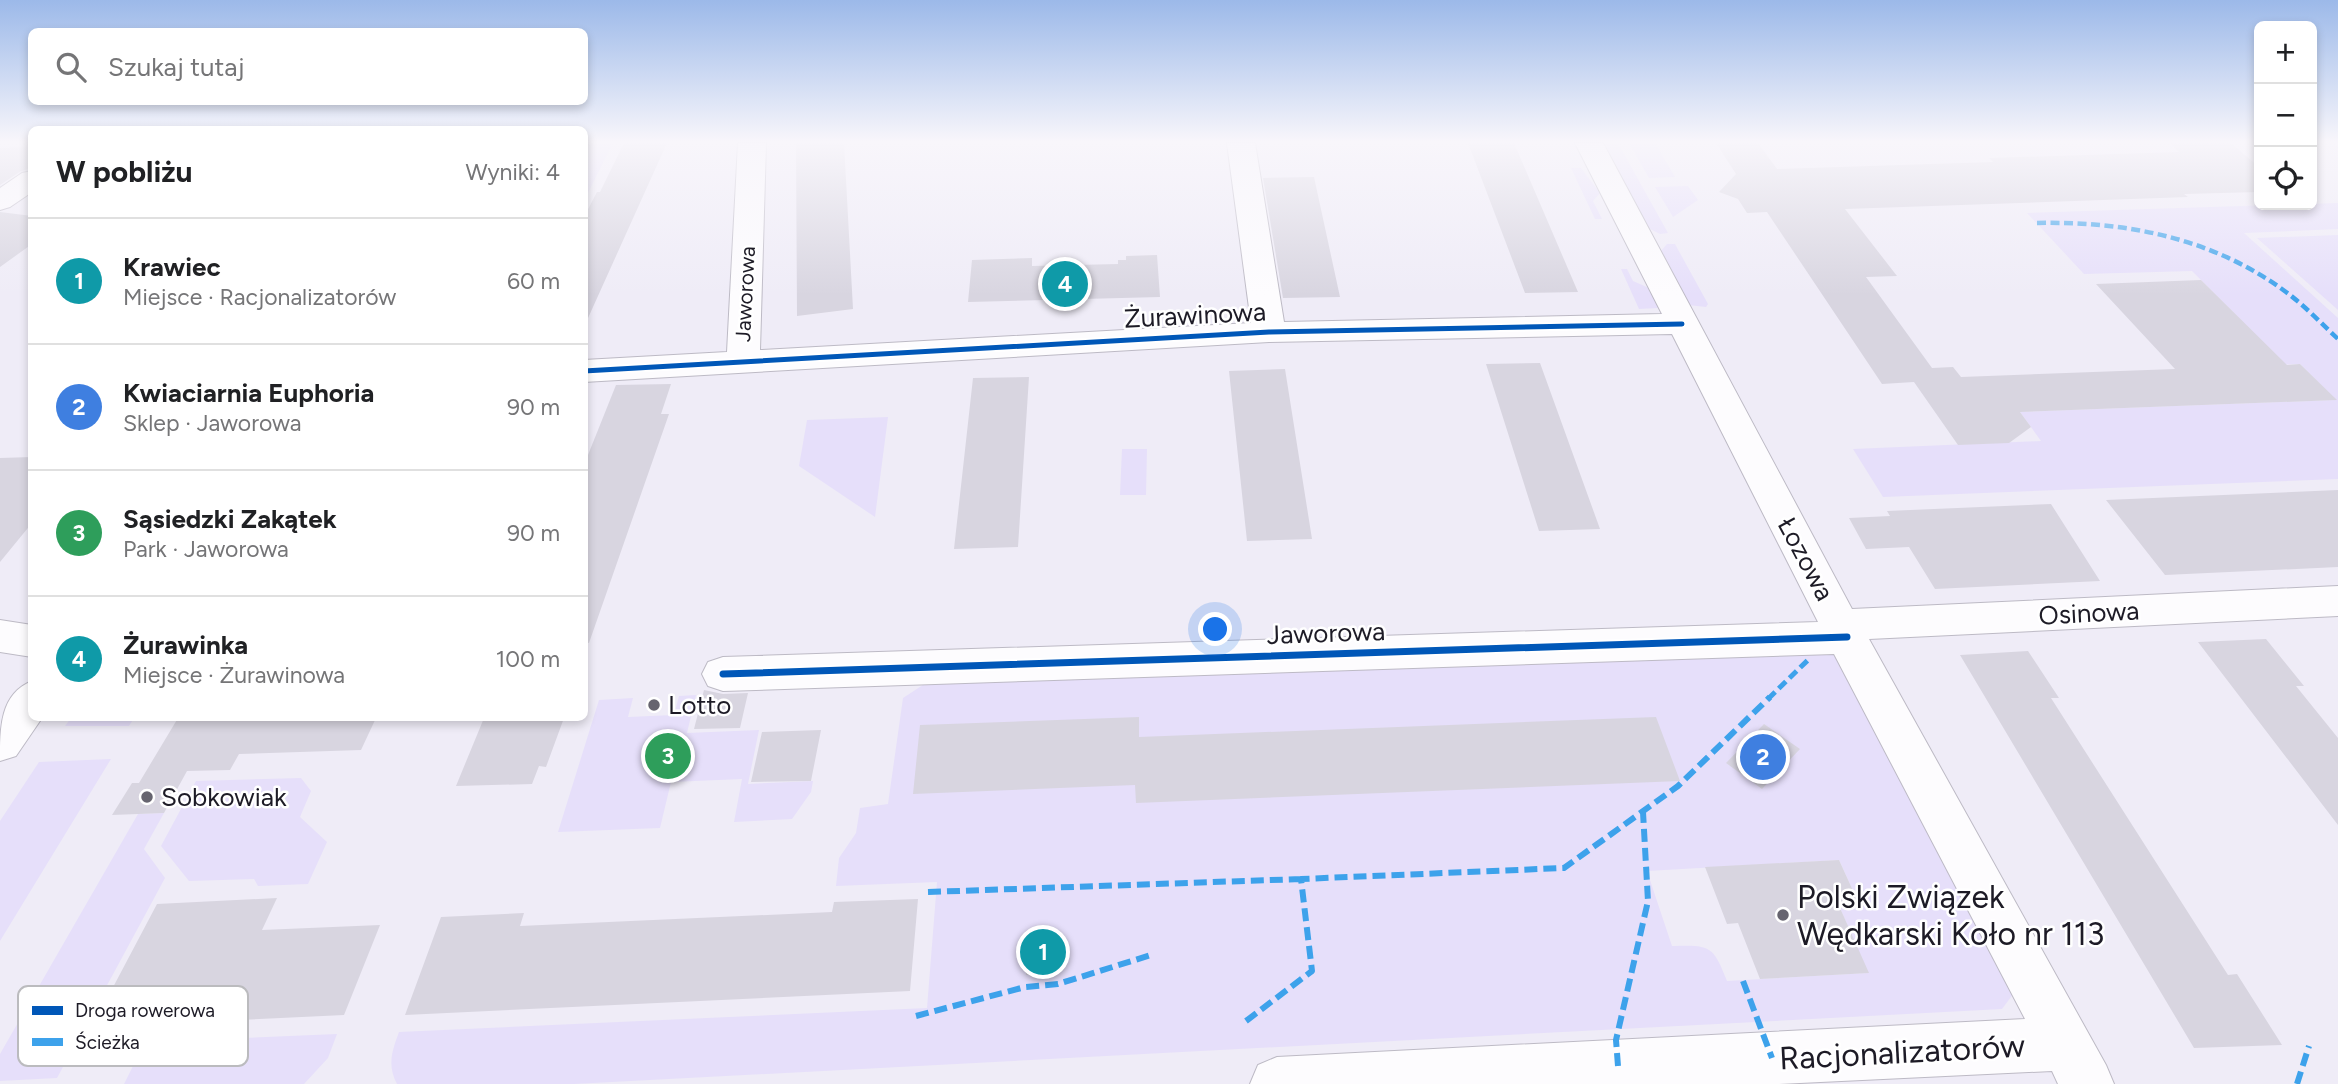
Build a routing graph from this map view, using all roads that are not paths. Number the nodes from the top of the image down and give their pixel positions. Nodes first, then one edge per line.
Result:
1 (750, 194) edge
2 (1248, 194) edge
3 (1615, 194) edge
4 (1682, 324) junction
5 (1269, 332) junction
6 (743, 362) junction
7 (588, 371) edge
8 (2338, 601) edge
9 (1843, 631) junction
10 (0, 636) edge
11 (28, 640) edge
12 (723, 674) dead end
13 (28, 704) edge
14 (0, 743) edge
15 (2076, 1065) edge
16 (1277, 1084) edge

1 - 6 street, Jaworowa
2 - 5 street
3 - 4 street, Łozowa
4 - 5 street, Żurawinowa
4 - 9 street, Łozowa
5 - 6 street, Żurawinowa
6 - 7 street, Żurawinowa
8 - 9 street, Osinowa
9 - 12 street, Jaworowa
9 - 15 street, Łozowa
10 - 11 street
13 - 14 street
15 - 16 street, Racjonalizatorów

